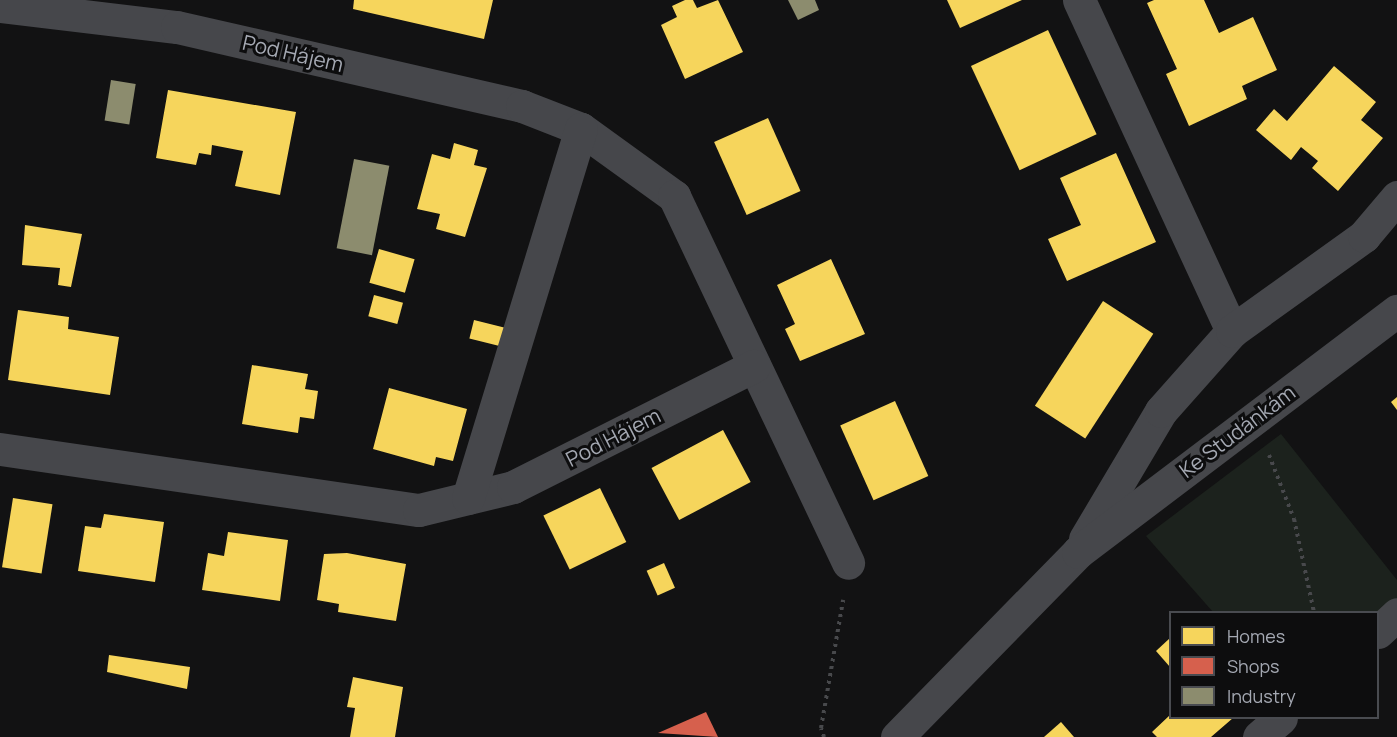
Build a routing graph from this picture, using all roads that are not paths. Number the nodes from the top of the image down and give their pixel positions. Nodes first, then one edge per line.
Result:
1 (1079, 0) edge
2 (0, 6) edge
3 (581, 129) junction
4 (1397, 197) edge
5 (1397, 312) edge
6 (1232, 331) junction
7 (754, 366) junction
8 (0, 449) edge
9 (468, 498) junction
10 (1078, 552) junction
11 (848, 563) road end
12 (1397, 614) edge
13 (1379, 630) edge
14 (1279, 719) edge
15 (897, 737) edge
16 (1259, 737) edge

1 - 6 street
2 - 3 street, Pod Hájem
3 - 7 street, Pod Hájem
3 - 9 street
4 - 6 street, Ke Studánkám
5 - 10 street, Ke Studánkám
6 - 10 street, Ke Studánkám
7 - 9 street, Pod Hájem
7 - 11 street, Pod Hájem
8 - 9 street, Pod Hájem
10 - 15 street, Ke Studánkám
12 - 13 street
14 - 16 street

